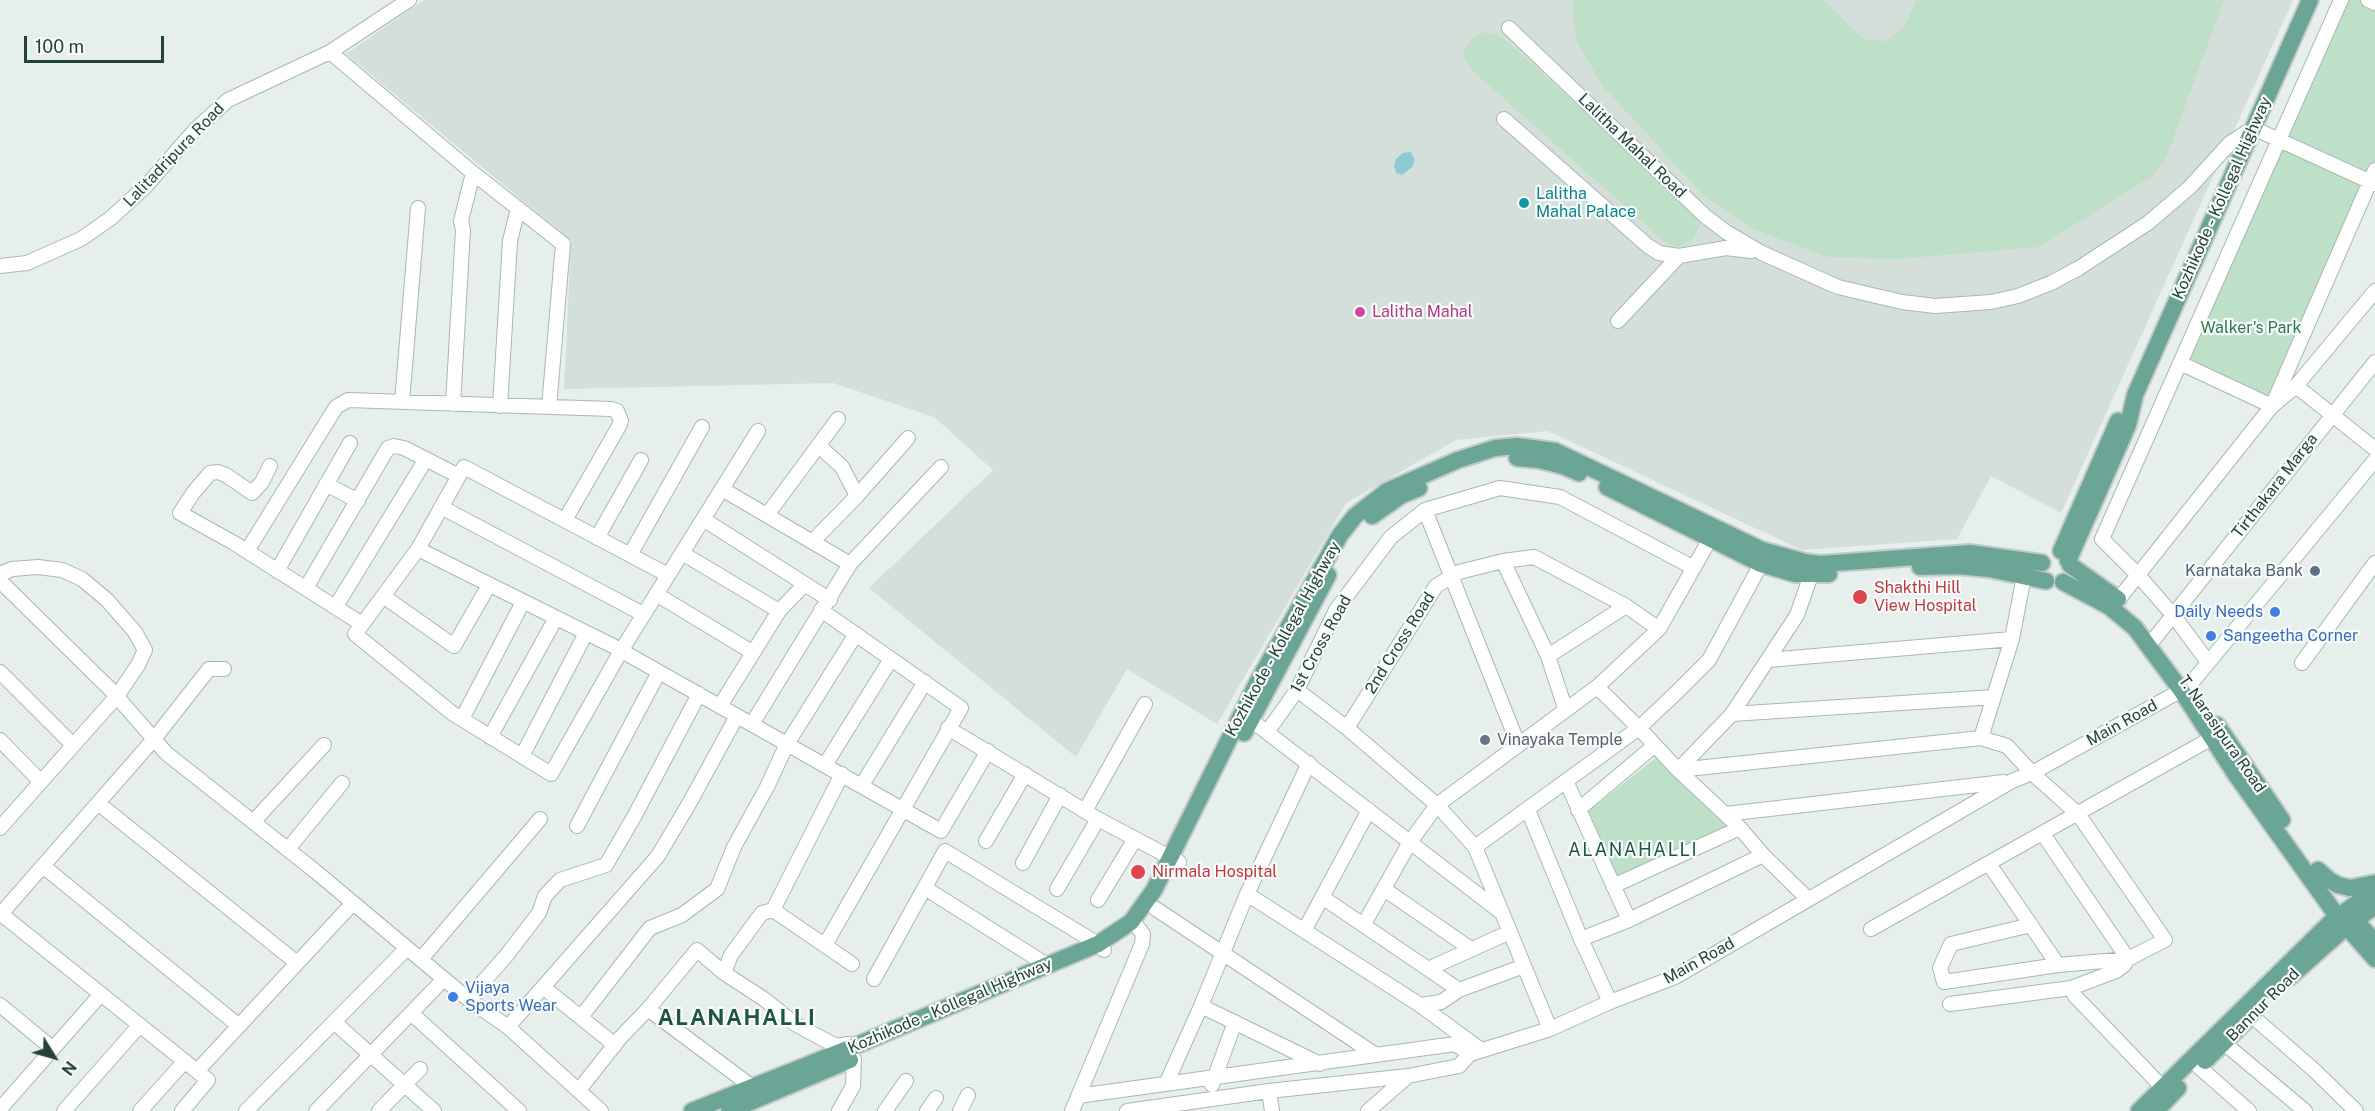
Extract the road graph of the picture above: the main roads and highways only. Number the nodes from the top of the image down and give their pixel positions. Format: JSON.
{"nodes":[{"id":1,"x":2310,"y":0,"type":"edge"},
{"id":2,"x":2076,"y":529,"type":"junction"},
{"id":3,"x":2015,"y":559,"type":"junction"},
{"id":4,"x":2066,"y":560,"type":"junction"},
{"id":5,"x":2042,"y":563,"type":"junction"},
{"id":6,"x":1849,"y":567,"type":"junction"},
{"id":7,"x":2046,"y":581,"type":"junction"},
{"id":8,"x":2063,"y":582,"type":"junction"},
{"id":9,"x":2094,"y":583,"type":"junction"},
{"id":10,"x":2185,"y":688,"type":"junction"},
{"id":11,"x":1174,"y":859,"type":"junction"},
{"id":12,"x":2315,"y":876,"type":"junction"},
{"id":13,"x":2375,"y":883,"type":"edge"},
{"id":14,"x":2375,"y":890,"type":"edge"},
{"id":15,"x":2375,"y":906,"type":"edge"},
{"id":16,"x":2375,"y":914,"type":"edge"},
{"id":17,"x":2346,"y":919,"type":"junction"},
{"id":18,"x":1136,"y":924,"type":"junction"},
{"id":19,"x":2315,"y":946,"type":"junction"},
{"id":20,"x":1101,"y":947,"type":"junction"},
{"id":21,"x":2373,"y":949,"type":"edge"},
{"id":22,"x":852,"y":1053,"type":"junction"},
{"id":23,"x":692,"y":1111,"type":"edge"},
{"id":24,"x":729,"y":1111,"type":"edge"},
{"id":25,"x":2139,"y":1111,"type":"edge"},
{"id":26,"x":2156,"y":1111,"type":"edge"}],
"edges":[{"from":1,"to":2,"type":"main road","name":"Kozhikode - Kollegal Highway"},
{"from":2,"to":3,"type":"main road"},
{"from":2,"to":4,"type":"main road","name":"Kozhikode - Kollegal Highway"},
{"from":2,"to":9,"type":"main road"},
{"from":3,"to":5,"type":"main road","name":"Kozhikode - Kollegal Highway"},
{"from":3,"to":6,"type":"main road","name":"Kozhikode - Kollegal Highway"},
{"from":4,"to":5,"type":"main road"},
{"from":4,"to":8,"type":"main road"},
{"from":4,"to":9,"type":"main road","name":"T. Narasipura Road"},
{"from":5,"to":7,"type":"main road"},
{"from":6,"to":7,"type":"main road","name":"Kozhikode - Kollegal Highway"},
{"from":6,"to":11,"type":"main road","name":"Kozhikode - Kollegal Highway"},
{"from":6,"to":11,"type":"main road","name":"Kozhikode - Kollegal Highway"},
{"from":7,"to":8,"type":"main road"},
{"from":8,"to":10,"type":"main road","name":"T. Narasipura Road"},
{"from":9,"to":10,"type":"main road","name":"T. Narasipura Road"},
{"from":10,"to":12,"type":"main road","name":"T. Narasipura Road"},
{"from":10,"to":12,"type":"main road","name":"T. Narasipura Road"},
{"from":11,"to":18,"type":"main road","name":"Kozhikode - Kollegal Highway"},
{"from":11,"to":18,"type":"main road","name":"Kozhikode - Kollegal Highway"},
{"from":12,"to":13,"type":"main road"},
{"from":12,"to":17,"type":"main road","name":"T. Narasipura Road"},
{"from":12,"to":19,"type":"main road"},
{"from":14,"to":17,"type":"main road"},
{"from":15,"to":17,"type":"main road","name":"Bannur Road"},
{"from":16,"to":21,"type":"main road"},
{"from":17,"to":19,"type":"main road","name":"Bannur Road"},
{"from":17,"to":21,"type":"main road","name":"T. Narasipura Road"},
{"from":18,"to":20,"type":"main road","name":"Kozhikode - Kollegal Highway"},
{"from":19,"to":21,"type":"main road"},
{"from":19,"to":25,"type":"main road"},
{"from":19,"to":26,"type":"main road","name":"Bannur Road"},
{"from":20,"to":22,"type":"main road","name":"Kozhikode - Kollegal Highway"},
{"from":20,"to":22,"type":"main road","name":"Kozhikode - Kollegal Highway"},
{"from":22,"to":23,"type":"main road","name":"Kozhikode - Kollegal Highway"},
{"from":22,"to":24,"type":"main road","name":"Kozhikode - Kollegal Highway"}]}
